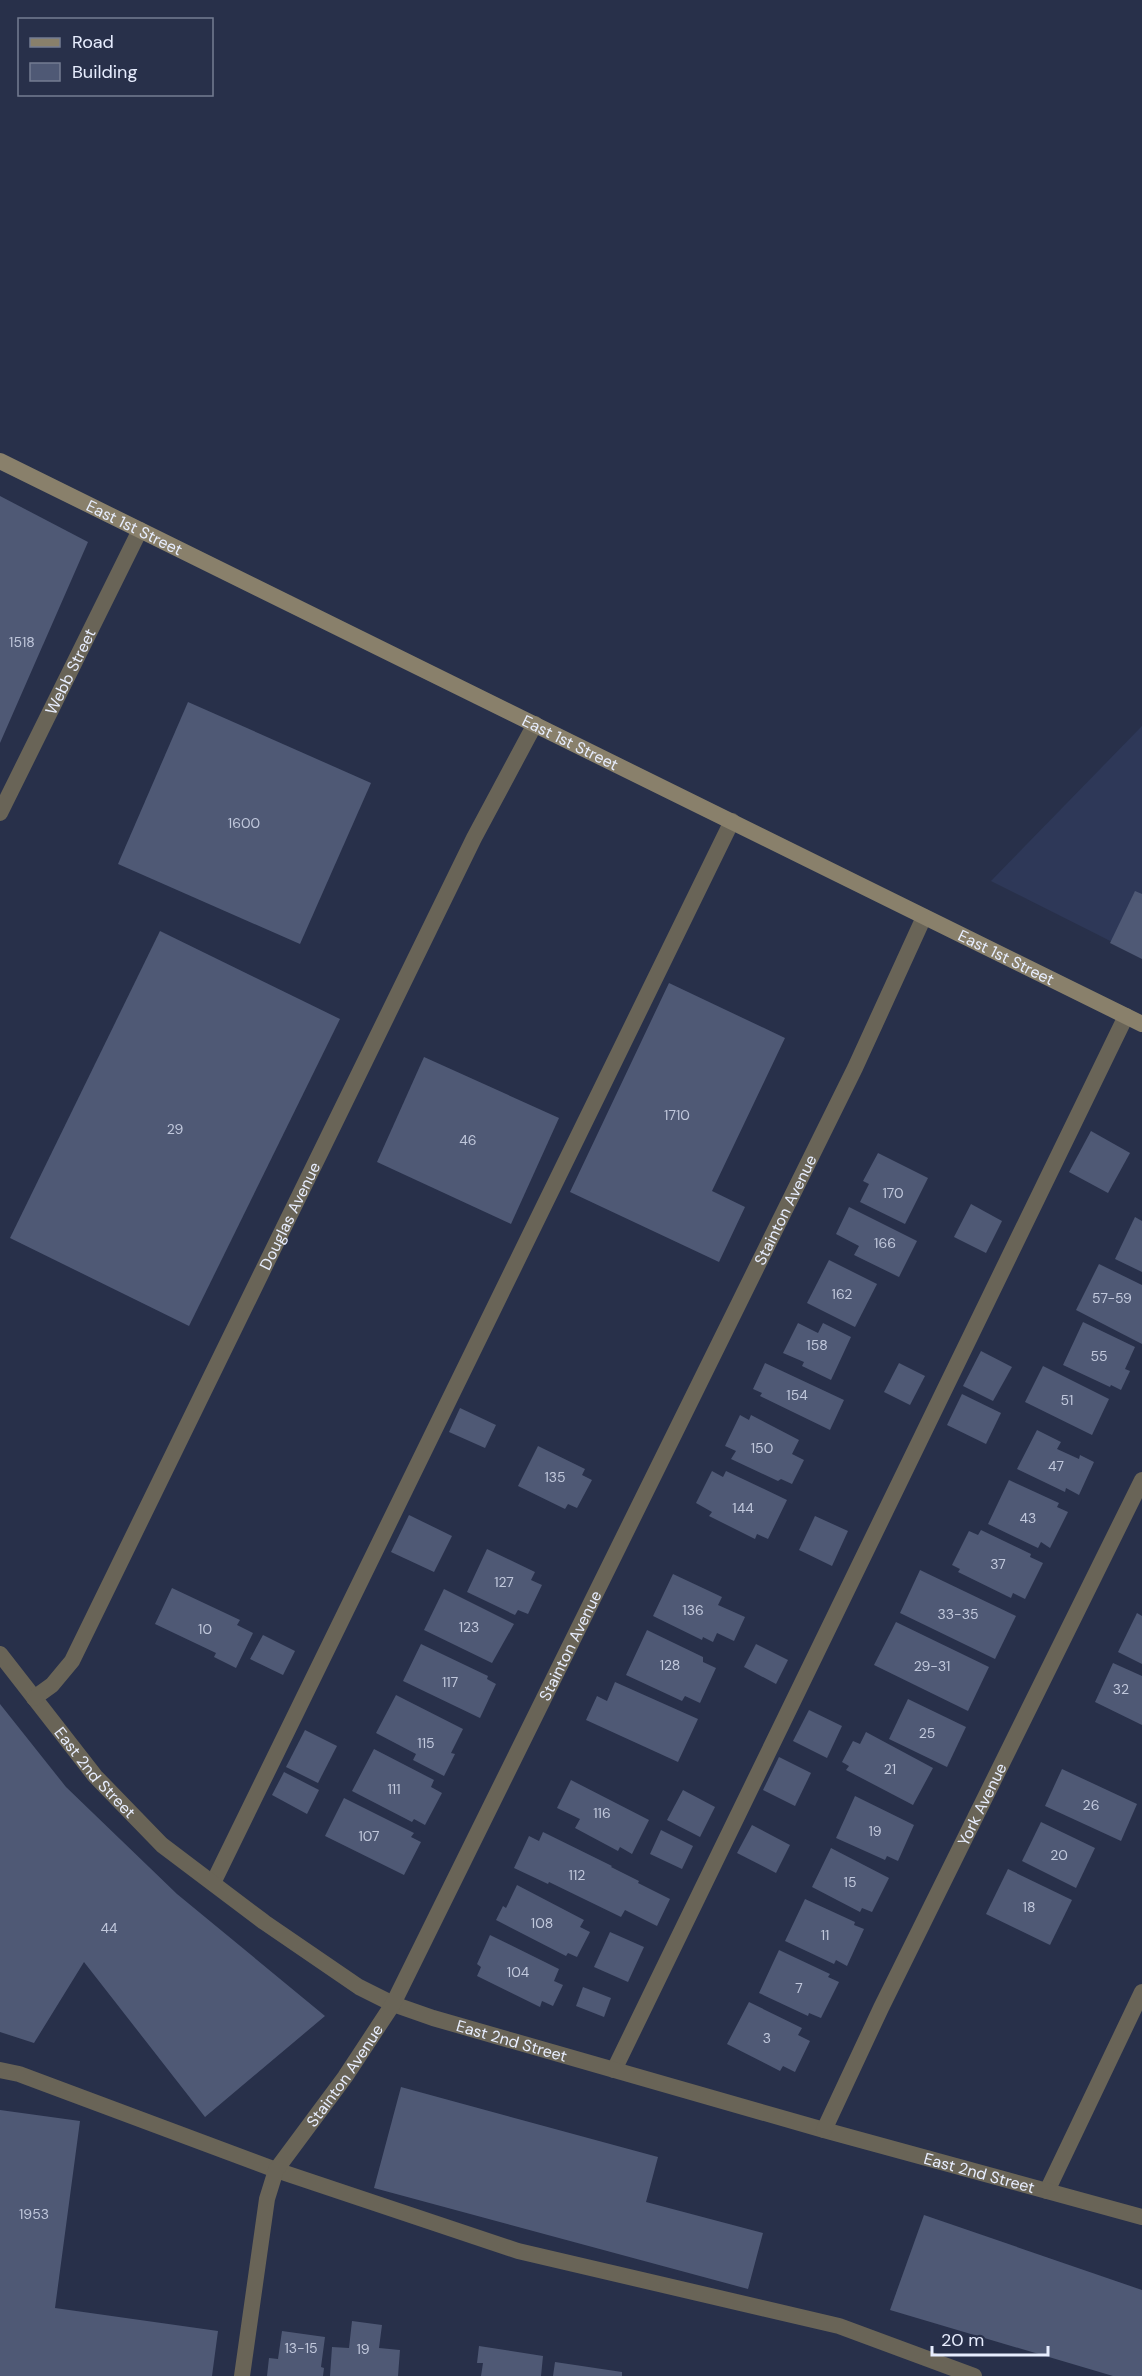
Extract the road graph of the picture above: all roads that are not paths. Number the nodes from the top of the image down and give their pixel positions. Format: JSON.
{"nodes":[{"id":1,"x":0,"y":461,"type":"edge"},
{"id":2,"x":140,"y":530,"type":"junction"},
{"id":3,"x":535,"y":724,"type":"junction"},
{"id":4,"x":0,"y":813,"type":"edge"},
{"id":5,"x":732,"y":821,"type":"junction"},
{"id":6,"x":924,"y":917,"type":"junction"},
{"id":7,"x":1126,"y":1016,"type":"junction"},
{"id":8,"x":1142,"y":1024,"type":"edge"},
{"id":9,"x":1142,"y":1480,"type":"edge"},
{"id":10,"x":0,"y":1654,"type":"edge"},
{"id":11,"x":34,"y":1698,"type":"junction"},
{"id":12,"x":213,"y":1883,"type":"junction"},
{"id":13,"x":1142,"y":1992,"type":"edge"},
{"id":14,"x":393,"y":2004,"type":"junction"},
{"id":15,"x":0,"y":2070,"type":"edge"},
{"id":16,"x":614,"y":2070,"type":"junction"},
{"id":17,"x":824,"y":2130,"type":"junction"},
{"id":18,"x":276,"y":2170,"type":"junction"},
{"id":19,"x":1047,"y":2191,"type":"junction"},
{"id":20,"x":1142,"y":2217,"type":"edge"},
{"id":21,"x":242,"y":2376,"type":"edge"},
{"id":22,"x":974,"y":2376,"type":"edge"}],
"edges":[{"from":1,"to":2,"type":"main road","name":"East 1st Street"},
{"from":2,"to":3,"type":"main road","name":"East 1st Street"},
{"from":2,"to":4,"type":"street","name":"Webb Street"},
{"from":3,"to":5,"type":"main road","name":"East 1st Street"},
{"from":3,"to":11,"type":"street","name":"Douglas Avenue"},
{"from":5,"to":6,"type":"main road","name":"East 1st Street"},
{"from":5,"to":12,"type":"street"},
{"from":6,"to":7,"type":"main road","name":"East 1st Street"},
{"from":6,"to":14,"type":"street","name":"Stainton Avenue"},
{"from":7,"to":8,"type":"main road","name":"East 1st Street"},
{"from":7,"to":16,"type":"street"},
{"from":9,"to":17,"type":"street","name":"York Avenue"},
{"from":10,"to":11,"type":"street","name":"East 2nd Street"},
{"from":11,"to":12,"type":"street","name":"East 2nd Street"},
{"from":12,"to":14,"type":"street","name":"East 2nd Street"},
{"from":13,"to":19,"type":"street"},
{"from":14,"to":16,"type":"street","name":"East 2nd Street"},
{"from":14,"to":18,"type":"street","name":"Stainton Avenue"},
{"from":15,"to":18,"type":"street"},
{"from":16,"to":17,"type":"street","name":"East 2nd Street"},
{"from":17,"to":19,"type":"street","name":"East 2nd Street"},
{"from":18,"to":21,"type":"street","name":"Stainton Avenue"},
{"from":18,"to":22,"type":"street"},
{"from":19,"to":20,"type":"street","name":"East 2nd Street"}]}
